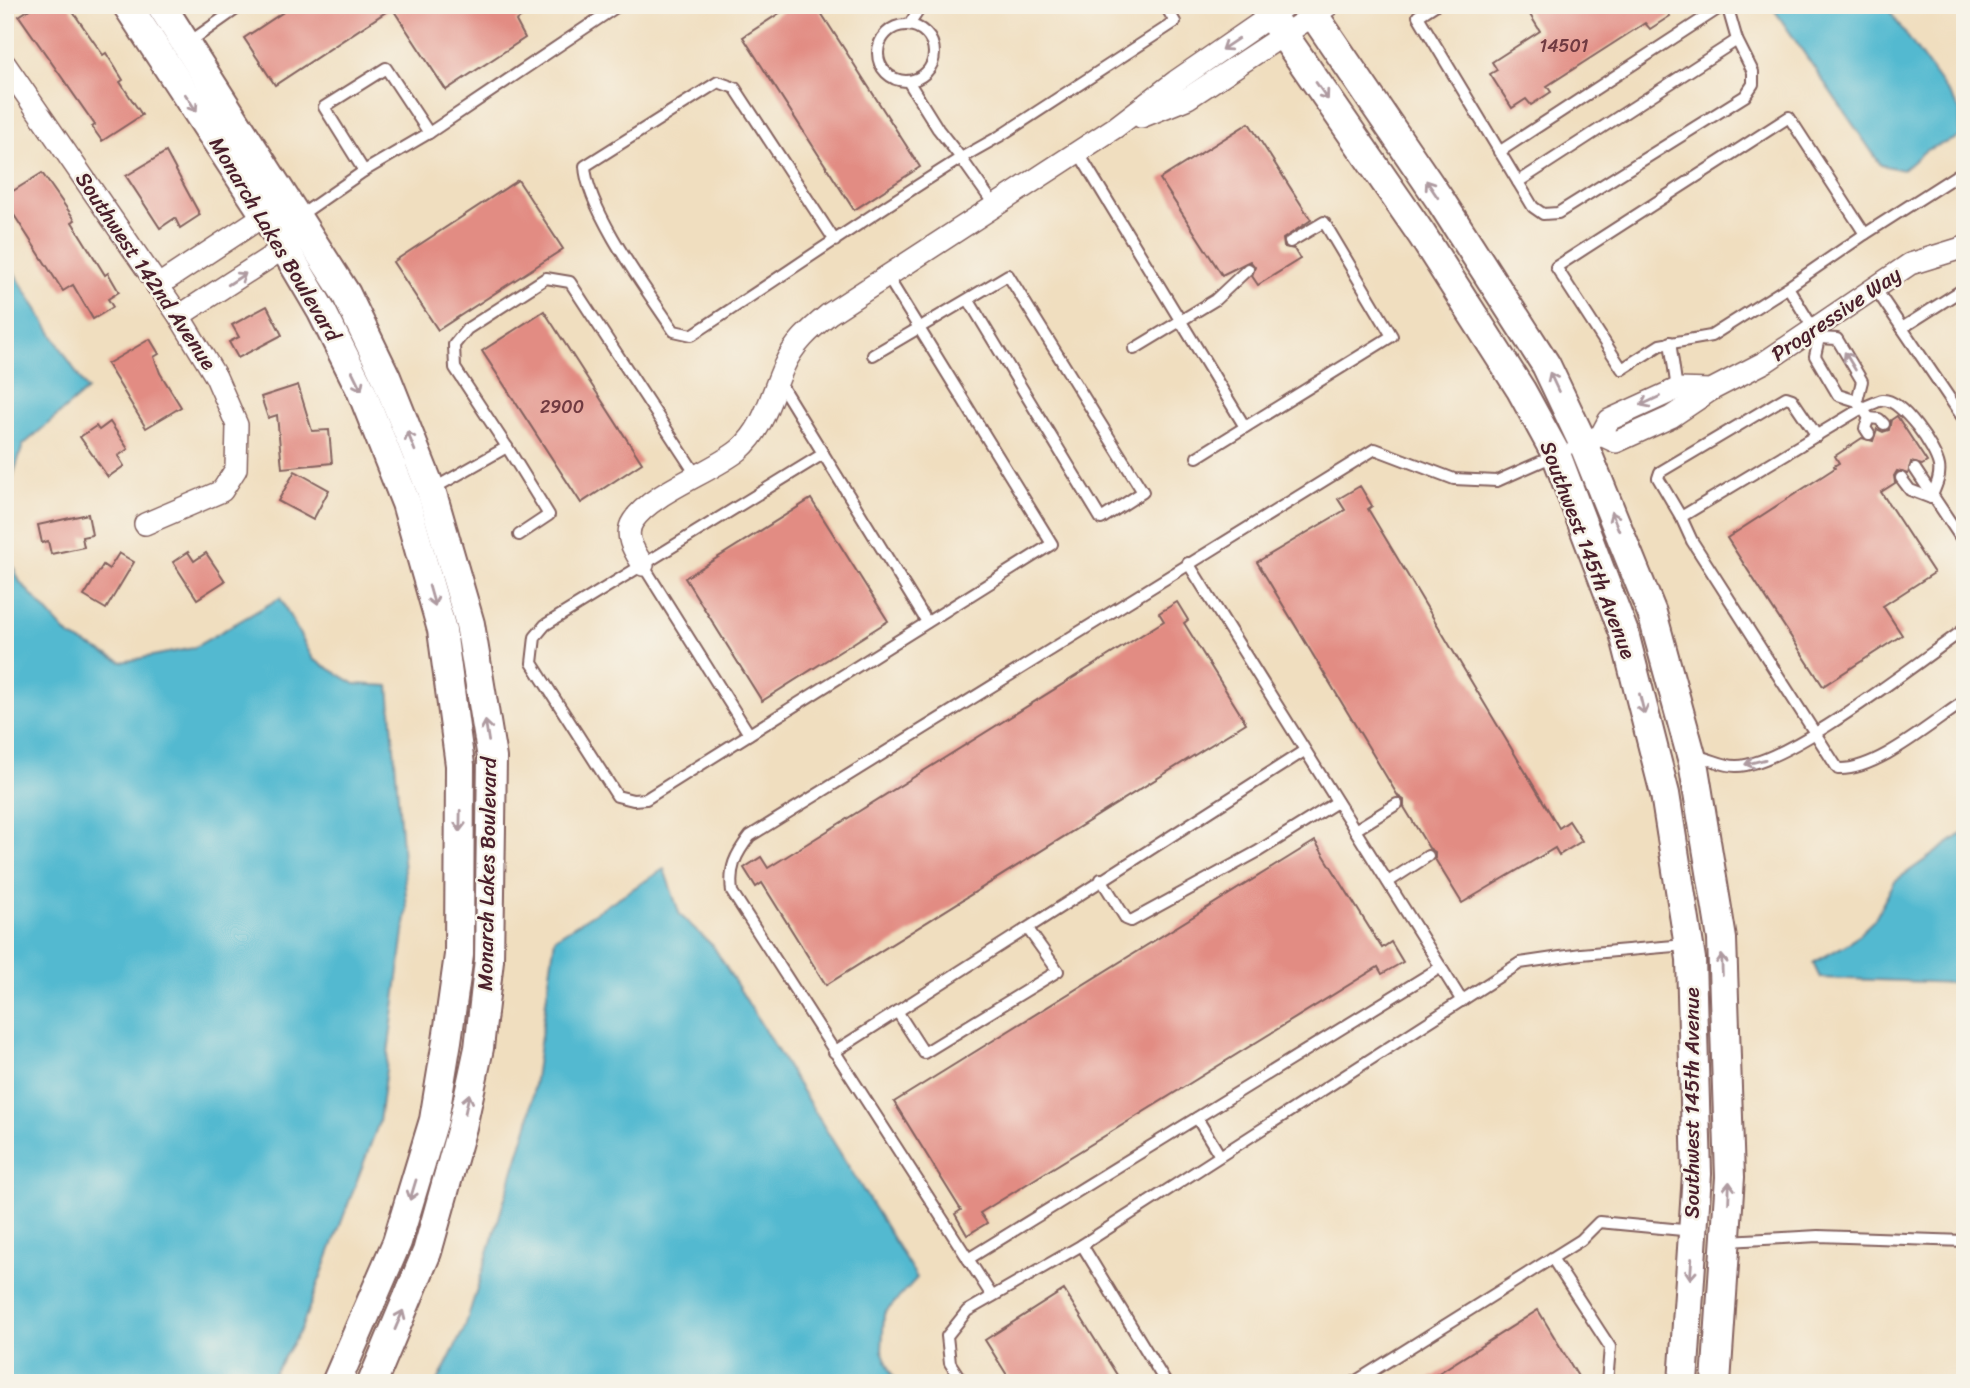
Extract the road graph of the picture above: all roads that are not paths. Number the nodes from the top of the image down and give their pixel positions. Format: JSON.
{"nodes":[{"id":1,"x":127,"y":5,"type":"edge"},
{"id":2,"x":161,"y":5,"type":"edge"},
{"id":3,"x":218,"y":5,"type":"edge"},
{"id":4,"x":243,"y":5,"type":"edge"},
{"id":5,"x":620,"y":5,"type":"edge"},
{"id":6,"x":922,"y":5,"type":"edge"},
{"id":7,"x":1165,"y":5,"type":"edge"},
{"id":8,"x":1435,"y":5,"type":"edge"},
{"id":9,"x":1725,"y":5,"type":"edge"},
{"id":10,"x":1317,"y":9,"type":"edge"},
{"id":11,"x":1276,"y":15,"type":"edge"},
{"id":12,"x":226,"y":17,"type":"junction"},
{"id":13,"x":909,"y":25,"type":"junction"},
{"id":14,"x":1737,"y":40,"type":"junction"},
{"id":15,"x":174,"y":52,"type":"junction"},
{"id":16,"x":5,"y":64,"type":"edge"},
{"id":17,"x":908,"y":81,"type":"junction"},
{"id":18,"x":429,"y":133,"type":"junction"},
{"id":19,"x":1077,"y":152,"type":"junction"},
{"id":20,"x":1499,"y":152,"type":"junction"},
{"id":21,"x":961,"y":158,"type":"junction"},
{"id":22,"x":1965,"y":170,"type":"edge"},
{"id":23,"x":364,"y":171,"type":"junction"},
{"id":24,"x":1518,"y":183,"type":"junction"},
{"id":25,"x":995,"y":206,"type":"junction"},
{"id":26,"x":289,"y":222,"type":"junction"},
{"id":27,"x":1865,"y":234,"type":"junction"},
{"id":28,"x":835,"y":242,"type":"junction"},
{"id":29,"x":1290,"y":242,"type":"dead end"},
{"id":30,"x":1965,"y":247,"type":"edge"},
{"id":31,"x":1248,"y":269,"type":"dead end"},
{"id":32,"x":887,"y":276,"type":"junction"},
{"id":33,"x":157,"y":286,"type":"junction"},
{"id":34,"x":1788,"y":287,"type":"junction"},
{"id":35,"x":1874,"y":288,"type":"junction"},
{"id":36,"x":1965,"y":288,"type":"edge"},
{"id":37,"x":968,"y":299,"type":"junction"},
{"id":38,"x":179,"y":316,"type":"junction"},
{"id":39,"x":1181,"y":321,"type":"junction"},
{"id":40,"x":919,"y":327,"type":"junction"},
{"id":41,"x":1902,"y":328,"type":"junction"},
{"id":42,"x":1816,"y":334,"type":"junction"},
{"id":43,"x":1670,"y":342,"type":"junction"},
{"id":44,"x":1134,"y":349,"type":"dead end"},
{"id":45,"x":873,"y":355,"type":"dead end"},
{"id":46,"x":779,"y":382,"type":"junction"},
{"id":47,"x":1677,"y":389,"type":"junction"},
{"id":48,"x":1711,"y":390,"type":"junction"},
{"id":49,"x":1863,"y":409,"type":"junction"},
{"id":50,"x":1965,"y":421,"type":"edge"},
{"id":51,"x":1884,"y":424,"type":"dead end"},
{"id":52,"x":1245,"y":427,"type":"junction"},
{"id":53,"x":1869,"y":434,"type":"dead end"},
{"id":54,"x":1817,"y":436,"type":"junction"},
{"id":55,"x":1592,"y":439,"type":"junction"},
{"id":56,"x":507,"y":447,"type":"junction"},
{"id":57,"x":823,"y":454,"type":"junction"},
{"id":58,"x":1556,"y":454,"type":"junction"},
{"id":59,"x":1197,"y":457,"type":"dead end"},
{"id":60,"x":1915,"y":469,"type":"dead end"},
{"id":61,"x":697,"y":476,"type":"junction"},
{"id":62,"x":1901,"y":478,"type":"dead end"},
{"id":63,"x":431,"y":490,"type":"junction"},
{"id":64,"x":1931,"y":498,"type":"junction"},
{"id":65,"x":1681,"y":517,"type":"junction"},
{"id":66,"x":145,"y":524,"type":"dead end"},
{"id":67,"x":519,"y":535,"type":"dead end"},
{"id":68,"x":1965,"y":544,"type":"edge"},
{"id":69,"x":1188,"y":563,"type":"junction"},
{"id":70,"x":643,"y":565,"type":"junction"},
{"id":71,"x":927,"y":622,"type":"junction"},
{"id":72,"x":1965,"y":629,"type":"edge"},
{"id":73,"x":1965,"y":701,"type":"edge"},
{"id":74,"x":749,"y":734,"type":"junction"},
{"id":75,"x":1815,"y":734,"type":"junction"},
{"id":76,"x":1304,"y":751,"type":"junction"},
{"id":77,"x":1691,"y":756,"type":"junction"},
{"id":78,"x":1337,"y":802,"type":"junction"},
{"id":79,"x":1397,"y":804,"type":"dead end"},
{"id":80,"x":1355,"y":830,"type":"junction"},
{"id":81,"x":1428,"y":856,"type":"dead end"},
{"id":82,"x":1101,"y":879,"type":"junction"},
{"id":83,"x":1388,"y":882,"type":"junction"},
{"id":84,"x":1028,"y":929,"type":"junction"},
{"id":85,"x":1689,"y":945,"type":"junction"},
{"id":86,"x":1441,"y":967,"type":"junction"},
{"id":87,"x":1462,"y":1001,"type":"junction"},
{"id":88,"x":897,"y":1011,"type":"junction"},
{"id":89,"x":834,"y":1052,"type":"junction"},
{"id":90,"x":1197,"y":1118,"type":"junction"},
{"id":91,"x":1220,"y":1154,"type":"junction"},
{"id":92,"x":1693,"y":1231,"type":"junction"},
{"id":93,"x":1727,"y":1241,"type":"junction"},
{"id":94,"x":1965,"y":1241,"type":"edge"},
{"id":95,"x":1082,"y":1245,"type":"junction"},
{"id":96,"x":1552,"y":1258,"type":"junction"},
{"id":97,"x":968,"y":1259,"type":"junction"},
{"id":98,"x":992,"y":1296,"type":"junction"},
{"id":99,"x":336,"y":1383,"type":"edge"},
{"id":100,"x":372,"y":1383,"type":"edge"},
{"id":101,"x":963,"y":1383,"type":"edge"},
{"id":102,"x":1166,"y":1383,"type":"edge"},
{"id":103,"x":1353,"y":1383,"type":"edge"},
{"id":104,"x":1607,"y":1383,"type":"edge"},
{"id":105,"x":1683,"y":1383,"type":"edge"},
{"id":106,"x":1716,"y":1383,"type":"edge"}],
"edges":[{"from":1,"to":15,"type":"street","name":"Monarch Lakes Boulevard"},
{"from":2,"to":15,"type":"street","name":"Monarch Lakes Boulevard"},
{"from":3,"to":12,"type":"lane"},
{"from":4,"to":12,"type":"lane"},
{"from":5,"to":18,"type":"lane"},
{"from":6,"to":13,"type":"lane"},
{"from":7,"to":21,"type":"lane"},
{"from":8,"to":20,"type":"lane"},
{"from":9,"to":14,"type":"lane"},
{"from":9,"to":20,"type":"lane"},
{"from":10,"to":11,"type":"street"},
{"from":55,"to":10,"type":"street","name":"Southwest 145th Avenue","one_way":true},
{"from":11,"to":19,"type":"street"},
{"from":11,"to":58,"type":"street","name":"Southwest 145th Avenue","one_way":true},
{"from":12,"to":15,"type":"lane"},
{"from":13,"to":17,"type":"lane"},
{"from":13,"to":17,"type":"lane"},
{"from":14,"to":24,"type":"lane"},
{"from":14,"to":24,"type":"lane"},
{"from":15,"to":26,"type":"street","name":"Monarch Lakes Boulevard"},
{"from":16,"to":33,"type":"street","name":"Southwest 142nd Avenue"},
{"from":17,"to":21,"type":"lane"},
{"from":18,"to":23,"type":"lane"},
{"from":18,"to":23,"type":"lane"},
{"from":19,"to":25,"type":"street"},
{"from":19,"to":39,"type":"lane"},
{"from":20,"to":24,"type":"lane"},
{"from":21,"to":25,"type":"lane"},
{"from":21,"to":28,"type":"lane"},
{"from":22,"to":27,"type":"lane"},
{"from":23,"to":26,"type":"lane"},
{"from":25,"to":32,"type":"street"},
{"from":26,"to":33,"type":"street"},
{"from":38,"to":26,"type":"street","one_way":true},
{"from":63,"to":26,"type":"street","name":"Monarch Lakes Boulevard","one_way":true},
{"from":26,"to":99,"type":"street","name":"Monarch Lakes Boulevard","one_way":true},
{"from":27,"to":34,"type":"lane"},
{"from":27,"to":43,"type":"lane"},
{"from":28,"to":28,"type":"lane"},
{"from":29,"to":52,"type":"lane"},
{"from":30,"to":35,"type":"street","name":"Progressive Way"},
{"from":31,"to":39,"type":"lane"},
{"from":32,"to":40,"type":"lane"},
{"from":32,"to":46,"type":"street"},
{"from":33,"to":38,"type":"street","name":"Southwest 142nd Avenue"},
{"from":34,"to":42,"type":"lane"},
{"from":34,"to":43,"type":"lane"},
{"from":35,"to":41,"type":"lane"},
{"from":35,"to":42,"type":"street","name":"Progressive Way"},
{"from":36,"to":41,"type":"lane"},
{"from":37,"to":37,"type":"lane"},
{"from":37,"to":40,"type":"lane"},
{"from":38,"to":66,"type":"street","name":"Southwest 142nd Avenue"},
{"from":39,"to":44,"type":"lane"},
{"from":39,"to":52,"type":"lane"},
{"from":40,"to":45,"type":"lane"},
{"from":40,"to":71,"type":"lane"},
{"from":41,"to":50,"type":"lane"},
{"from":42,"to":48,"type":"street","name":"Progressive Way"},
{"from":42,"to":49,"type":"lane"},
{"from":49,"to":42,"type":"lane","one_way":true},
{"from":43,"to":47,"type":"lane"},
{"from":46,"to":57,"type":"lane"},
{"from":46,"to":61,"type":"street"},
{"from":47,"to":48,"type":"street","name":"Progressive Way"},
{"from":47,"to":55,"type":"street","name":"Progressive Way","one_way":true},
{"from":48,"to":55,"type":"street","name":"Progressive Way"},
{"from":49,"to":51,"type":"lane"},
{"from":49,"to":53,"type":"lane"},
{"from":49,"to":54,"type":"lane"},
{"from":49,"to":64,"type":"lane"},
{"from":52,"to":59,"type":"lane"},
{"from":54,"to":65,"type":"lane"},
{"from":54,"to":65,"type":"lane"},
{"from":55,"to":58,"type":"lane"},
{"from":77,"to":55,"type":"street","name":"Southwest 145th Avenue","one_way":true},
{"from":56,"to":61,"type":"lane"},
{"from":56,"to":63,"type":"lane"},
{"from":56,"to":67,"type":"lane"},
{"from":57,"to":70,"type":"lane"},
{"from":57,"to":71,"type":"lane"},
{"from":58,"to":69,"type":"lane"},
{"from":58,"to":85,"type":"street","name":"Southwest 145th Avenue","one_way":true},
{"from":60,"to":64,"type":"lane"},
{"from":61,"to":70,"type":"street"},
{"from":62,"to":64,"type":"lane"},
{"from":100,"to":63,"type":"street","name":"Monarch Lakes Boulevard","one_way":true},
{"from":64,"to":68,"type":"lane"},
{"from":65,"to":75,"type":"lane"},
{"from":69,"to":76,"type":"lane"},
{"from":69,"to":89,"type":"lane"},
{"from":70,"to":74,"type":"lane"},
{"from":70,"to":74,"type":"lane"},
{"from":71,"to":74,"type":"lane"},
{"from":72,"to":75,"type":"lane"},
{"from":73,"to":75,"type":"lane"},
{"from":75,"to":77,"type":"lane","one_way":true},
{"from":76,"to":78,"type":"lane"},
{"from":76,"to":82,"type":"lane"},
{"from":93,"to":77,"type":"street","name":"Southwest 145th Avenue","one_way":true},
{"from":78,"to":80,"type":"lane"},
{"from":78,"to":82,"type":"lane"},
{"from":79,"to":80,"type":"lane"},
{"from":80,"to":83,"type":"lane"},
{"from":81,"to":83,"type":"lane"},
{"from":82,"to":84,"type":"lane"},
{"from":83,"to":86,"type":"lane"},
{"from":84,"to":88,"type":"lane"},
{"from":84,"to":88,"type":"lane"},
{"from":85,"to":87,"type":"lane"},
{"from":85,"to":92,"type":"street","name":"Southwest 145th Avenue"},
{"from":86,"to":87,"type":"lane"},
{"from":86,"to":90,"type":"lane"},
{"from":87,"to":91,"type":"lane"},
{"from":88,"to":89,"type":"lane"},
{"from":89,"to":97,"type":"lane"},
{"from":90,"to":91,"type":"lane"},
{"from":90,"to":97,"type":"lane"},
{"from":91,"to":95,"type":"lane"},
{"from":92,"to":96,"type":"lane"},
{"from":92,"to":105,"type":"street","name":"Southwest 145th Avenue","one_way":true},
{"from":93,"to":94,"type":"lane"},
{"from":93,"to":106,"type":"street","name":"Southwest 145th Avenue"},
{"from":95,"to":98,"type":"lane"},
{"from":95,"to":102,"type":"lane"},
{"from":96,"to":103,"type":"lane"},
{"from":96,"to":104,"type":"lane"},
{"from":97,"to":98,"type":"lane"},
{"from":98,"to":101,"type":"lane"}]}
